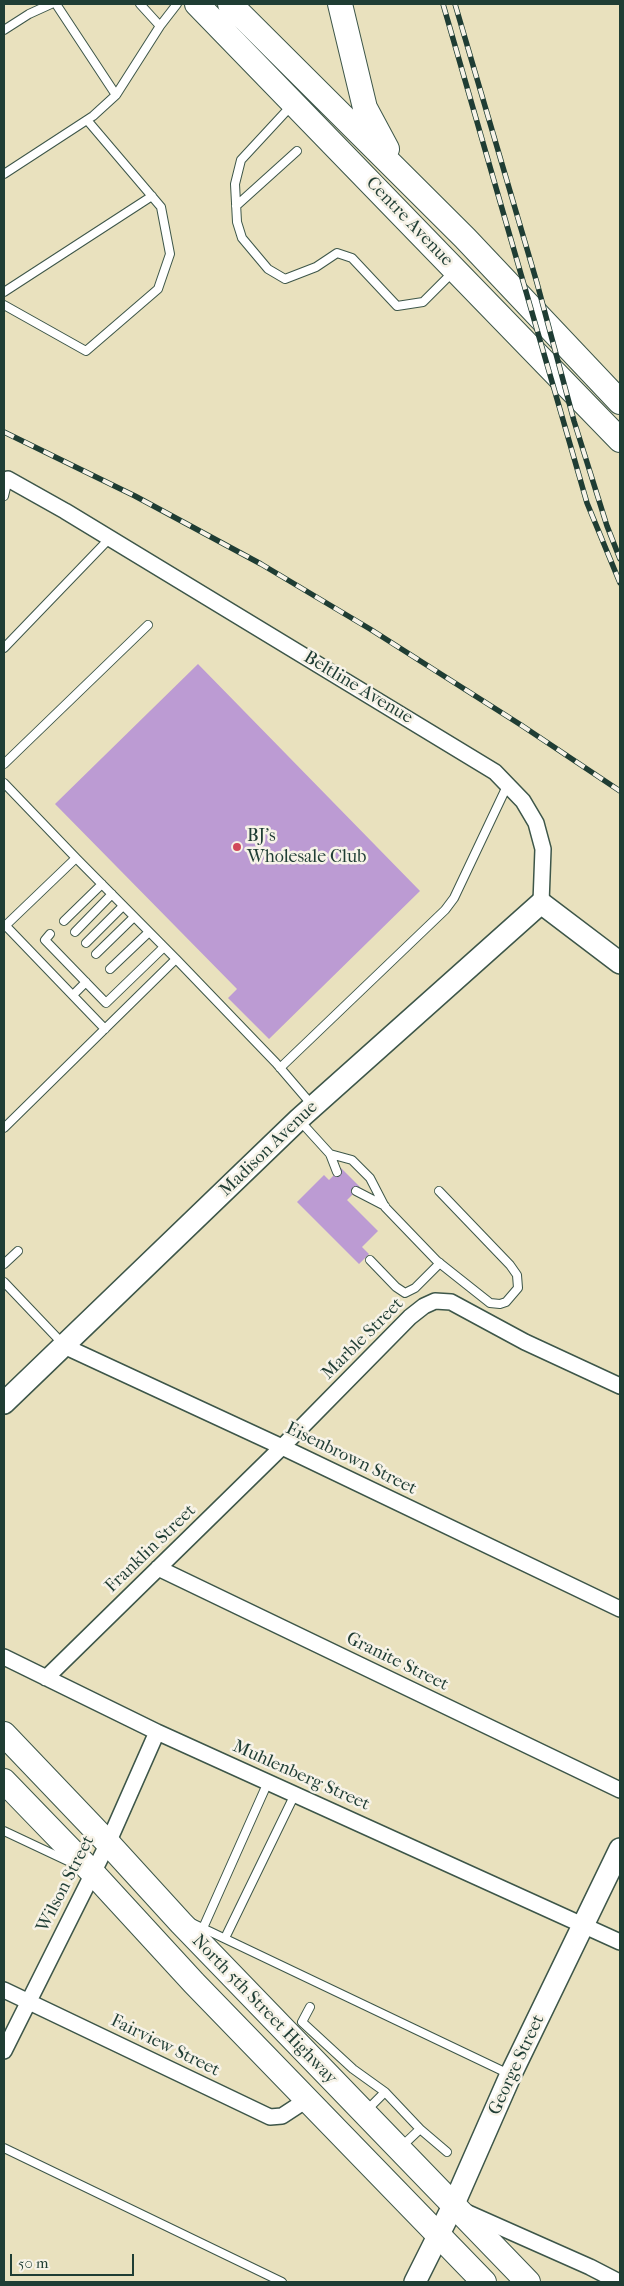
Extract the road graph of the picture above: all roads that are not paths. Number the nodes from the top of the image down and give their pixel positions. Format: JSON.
{"nodes":[{"id":1,"x":52,"y":4,"type":"edge"},
{"id":2,"x":56,"y":4,"type":"edge"},
{"id":3,"x":140,"y":4,"type":"edge"},
{"id":4,"x":177,"y":4,"type":"edge"},
{"id":5,"x":197,"y":4,"type":"edge"},
{"id":6,"x":230,"y":4,"type":"edge"},
{"id":7,"x":340,"y":4,"type":"edge"},
{"id":8,"x":160,"y":26,"type":"junction"},
{"id":9,"x":4,"y":30,"type":"edge"},
{"id":10,"x":116,"y":95,"type":"junction"},
{"id":11,"x":294,"y":103,"type":"junction"},
{"id":12,"x":87,"y":120,"type":"junction"},
{"id":13,"x":297,"y":151,"type":"dead end"},
{"id":14,"x":400,"y":172,"type":"junction"},
{"id":15,"x":4,"y":174,"type":"edge"},
{"id":16,"x":152,"y":196,"type":"junction"},
{"id":17,"x":236,"y":206,"type":"junction"},
{"id":18,"x":455,"y":270,"type":"junction"},
{"id":19,"x":4,"y":292,"type":"edge"},
{"id":20,"x":4,"y":305,"type":"edge"},
{"id":21,"x":620,"y":402,"type":"edge"},
{"id":22,"x":620,"y":440,"type":"edge"},
{"id":23,"x":6,"y":478,"type":"edge"},
{"id":24,"x":4,"y":496,"type":"edge"},
{"id":25,"x":110,"y":538,"type":"junction"},
{"id":26,"x":148,"y":625,"type":"dead end"},
{"id":27,"x":4,"y":648,"type":"edge"},
{"id":28,"x":4,"y":764,"type":"edge"},
{"id":29,"x":4,"y":783,"type":"edge"},
{"id":30,"x":508,"y":784,"type":"junction"},
{"id":31,"x":76,"y":858,"type":"junction"},
{"id":32,"x":102,"y":884,"type":"junction"},
{"id":33,"x":112,"y":894,"type":"junction"},
{"id":34,"x":541,"y":903,"type":"junction"},
{"id":35,"x":124,"y":906,"type":"junction"},
{"id":36,"x":134,"y":916,"type":"junction"},
{"id":37,"x":64,"y":921,"type":"dead end"},
{"id":38,"x":4,"y":926,"type":"edge"},
{"id":39,"x":74,"y":932,"type":"dead end"},
{"id":40,"x":149,"y":932,"type":"junction"},
{"id":41,"x":50,"y":934,"type":"dead end"},
{"id":42,"x":86,"y":943,"type":"dead end"},
{"id":43,"x":164,"y":947,"type":"junction"},
{"id":44,"x":96,"y":954,"type":"dead end"},
{"id":45,"x":176,"y":959,"type":"junction"},
{"id":46,"x":620,"y":964,"type":"edge"},
{"id":47,"x":110,"y":969,"type":"dead end"},
{"id":48,"x":91,"y":984,"type":"junction"},
{"id":49,"x":72,"y":995,"type":"junction"},
{"id":50,"x":105,"y":1028,"type":"junction"},
{"id":51,"x":280,"y":1068,"type":"junction"},
{"id":52,"x":306,"y":1113,"type":"junction"},
{"id":53,"x":4,"y":1128,"type":"edge"},
{"id":54,"x":330,"y":1154,"type":"junction"},
{"id":55,"x":337,"y":1172,"type":"dead end"},
{"id":56,"x":439,"y":1190,"type":"dead end"},
{"id":57,"x":356,"y":1191,"type":"dead end"},
{"id":58,"x":385,"y":1206,"type":"junction"},
{"id":59,"x":18,"y":1251,"type":"dead end"},
{"id":60,"x":370,"y":1260,"type":"dead end"},
{"id":61,"x":440,"y":1263,"type":"junction"},
{"id":62,"x":4,"y":1264,"type":"edge"},
{"id":63,"x":4,"y":1282,"type":"edge"},
{"id":64,"x":64,"y":1346,"type":"junction"},
{"id":65,"x":620,"y":1386,"type":"edge"},
{"id":66,"x":4,"y":1403,"type":"edge"},
{"id":67,"x":282,"y":1447,"type":"junction"},
{"id":68,"x":158,"y":1568,"type":"junction"},
{"id":69,"x":620,"y":1609,"type":"edge"},
{"id":70,"x":4,"y":1657,"type":"edge"},
{"id":71,"x":46,"y":1678,"type":"junction"},
{"id":72,"x":158,"y":1732,"type":"junction"},
{"id":73,"x":4,"y":1734,"type":"edge"},
{"id":74,"x":4,"y":1780,"type":"edge"},
{"id":75,"x":268,"y":1782,"type":"junction"},
{"id":76,"x":620,"y":1790,"type":"edge"},
{"id":77,"x":295,"y":1794,"type":"junction"},
{"id":78,"x":4,"y":1831,"type":"edge"},
{"id":79,"x":108,"y":1843,"type":"junction"},
{"id":80,"x":620,"y":1849,"type":"edge"},
{"id":81,"x":92,"y":1872,"type":"junction"},
{"id":82,"x":172,"y":1913,"type":"junction"},
{"id":83,"x":584,"y":1925,"type":"junction"},
{"id":84,"x":203,"y":1928,"type":"junction"},
{"id":85,"x":225,"y":1938,"type":"junction"},
{"id":86,"x":620,"y":1942,"type":"edge"},
{"id":87,"x":4,"y":1990,"type":"edge"},
{"id":88,"x":28,"y":2001,"type":"junction"},
{"id":89,"x":310,"y":2007,"type":"dead end"},
{"id":90,"x":307,"y":2040,"type":"junction"},
{"id":91,"x":4,"y":2051,"type":"edge"},
{"id":92,"x":511,"y":2074,"type":"junction"},
{"id":93,"x":344,"y":2076,"type":"junction"},
{"id":94,"x":385,"y":2092,"type":"junction"},
{"id":95,"x":308,"y":2099,"type":"junction"},
{"id":96,"x":364,"y":2113,"type":"junction"},
{"id":97,"x":420,"y":2130,"type":"junction"},
{"id":98,"x":4,"y":2148,"type":"edge"},
{"id":99,"x":399,"y":2149,"type":"junction"},
{"id":100,"x":447,"y":2152,"type":"dead end"},
{"id":101,"x":453,"y":2206,"type":"junction"},
{"id":102,"x":439,"y":2235,"type":"junction"},
{"id":103,"x":282,"y":2282,"type":"edge"},
{"id":104,"x":415,"y":2282,"type":"edge"},
{"id":105,"x":484,"y":2282,"type":"edge"},
{"id":106,"x":528,"y":2282,"type":"edge"},
{"id":107,"x":619,"y":2282,"type":"edge"}],
"edges":[{"from":1,"to":9,"type":"lane"},
{"from":2,"to":10,"type":"lane"},
{"from":3,"to":8,"type":"lane"},
{"from":4,"to":8,"type":"lane"},
{"from":5,"to":11,"type":"main road","name":"Centre Avenue"},
{"from":6,"to":14,"type":"main road","name":"Centre Avenue"},
{"from":7,"to":14,"type":"main road"},
{"from":8,"to":10,"type":"lane"},
{"from":10,"to":12,"type":"lane"},
{"from":11,"to":17,"type":"lane"},
{"from":11,"to":18,"type":"main road","name":"Centre Avenue"},
{"from":12,"to":15,"type":"lane"},
{"from":12,"to":16,"type":"lane"},
{"from":13,"to":17,"type":"lane"},
{"from":14,"to":21,"type":"main road","name":"Centre Avenue"},
{"from":16,"to":19,"type":"lane"},
{"from":16,"to":20,"type":"lane"},
{"from":17,"to":18,"type":"lane"},
{"from":18,"to":22,"type":"main road","name":"Centre Avenue"},
{"from":23,"to":24,"type":"lane"},
{"from":23,"to":25,"type":"street","name":"Beltline Avenue"},
{"from":25,"to":27,"type":"lane"},
{"from":25,"to":30,"type":"street","name":"Beltline Avenue"},
{"from":26,"to":28,"type":"lane"},
{"from":29,"to":31,"type":"lane"},
{"from":30,"to":34,"type":"street","name":"Beltline Avenue"},
{"from":30,"to":51,"type":"lane"},
{"from":31,"to":32,"type":"lane"},
{"from":31,"to":38,"type":"lane"},
{"from":32,"to":33,"type":"lane"},
{"from":32,"to":37,"type":"lane"},
{"from":33,"to":35,"type":"lane"},
{"from":33,"to":39,"type":"lane"},
{"from":34,"to":46,"type":"street"},
{"from":34,"to":52,"type":"street","name":"Madison Avenue"},
{"from":35,"to":36,"type":"lane"},
{"from":35,"to":42,"type":"lane"},
{"from":36,"to":40,"type":"lane"},
{"from":36,"to":44,"type":"lane"},
{"from":38,"to":49,"type":"lane"},
{"from":40,"to":43,"type":"lane"},
{"from":40,"to":47,"type":"lane"},
{"from":41,"to":48,"type":"lane"},
{"from":43,"to":45,"type":"lane"},
{"from":43,"to":48,"type":"lane"},
{"from":45,"to":50,"type":"lane"},
{"from":45,"to":51,"type":"lane"},
{"from":48,"to":49,"type":"lane"},
{"from":49,"to":50,"type":"lane"},
{"from":50,"to":53,"type":"lane"},
{"from":51,"to":52,"type":"lane"},
{"from":52,"to":54,"type":"lane"},
{"from":52,"to":64,"type":"street","name":"Madison Avenue"},
{"from":54,"to":55,"type":"lane"},
{"from":54,"to":58,"type":"lane"},
{"from":56,"to":61,"type":"lane"},
{"from":57,"to":58,"type":"lane"},
{"from":58,"to":61,"type":"lane"},
{"from":59,"to":62,"type":"lane"},
{"from":60,"to":61,"type":"lane"},
{"from":63,"to":64,"type":"lane"},
{"from":64,"to":66,"type":"street","name":"Madison Avenue"},
{"from":64,"to":67,"type":"street","name":"Eisenbrown Street"},
{"from":65,"to":67,"type":"street","name":"Marble Street"},
{"from":67,"to":68,"type":"street","name":"Franklin Street"},
{"from":67,"to":69,"type":"street","name":"Eisenbrown Street"},
{"from":68,"to":71,"type":"street","name":"Franklin Street"},
{"from":68,"to":76,"type":"street","name":"Granite Street"},
{"from":70,"to":71,"type":"street","name":"Muhlenberg Street"},
{"from":71,"to":72,"type":"street","name":"Muhlenberg Street"},
{"from":72,"to":75,"type":"street","name":"Muhlenberg Street"},
{"from":72,"to":79,"type":"street","name":"Wilson Street"},
{"from":73,"to":79,"type":"main road","name":"North 5th Street Highway"},
{"from":74,"to":81,"type":"main road","name":"North 5th Street Highway"},
{"from":75,"to":77,"type":"street","name":"Muhlenberg Street"},
{"from":75,"to":84,"type":"lane"},
{"from":77,"to":83,"type":"street","name":"Muhlenberg Street"},
{"from":77,"to":85,"type":"lane"},
{"from":78,"to":81,"type":"lane"},
{"from":79,"to":81,"type":"street","name":"Wilson Street"},
{"from":79,"to":82,"type":"main road","name":"North 5th Street Highway"},
{"from":80,"to":83,"type":"street","name":"George Street"},
{"from":81,"to":88,"type":"street","name":"Wilson Street"},
{"from":81,"to":95,"type":"main road","name":"North 5th Street Highway"},
{"from":82,"to":84,"type":"lane"},
{"from":82,"to":90,"type":"main road","name":"North 5th Street Highway"},
{"from":83,"to":86,"type":"street","name":"Muhlenberg Street"},
{"from":83,"to":92,"type":"street","name":"George Street"},
{"from":84,"to":85,"type":"lane"},
{"from":85,"to":92,"type":"lane"},
{"from":87,"to":88,"type":"street","name":"Fairview Street"},
{"from":88,"to":91,"type":"street","name":"Wilson Street"},
{"from":88,"to":95,"type":"street","name":"Fairview Street"},
{"from":89,"to":90,"type":"lane"},
{"from":90,"to":93,"type":"main road","name":"North 5th Street Highway"},
{"from":92,"to":101,"type":"street","name":"George Street"},
{"from":93,"to":94,"type":"lane"},
{"from":93,"to":96,"type":"main road","name":"North 5th Street Highway"},
{"from":94,"to":96,"type":"lane"},
{"from":94,"to":97,"type":"lane"},
{"from":95,"to":102,"type":"main road","name":"North 5th Street Highway"},
{"from":96,"to":99,"type":"main road","name":"North 5th Street Highway"},
{"from":97,"to":99,"type":"lane"},
{"from":97,"to":100,"type":"lane"},
{"from":98,"to":103,"type":"lane"},
{"from":99,"to":101,"type":"main road","name":"North 5th Street Highway"},
{"from":101,"to":102,"type":"street","name":"George Street"},
{"from":101,"to":106,"type":"main road","name":"North 5th Street Highway"},
{"from":101,"to":107,"type":"street"},
{"from":102,"to":104,"type":"street","name":"George Street"},
{"from":102,"to":105,"type":"main road","name":"North 5th Street Highway"}]}
